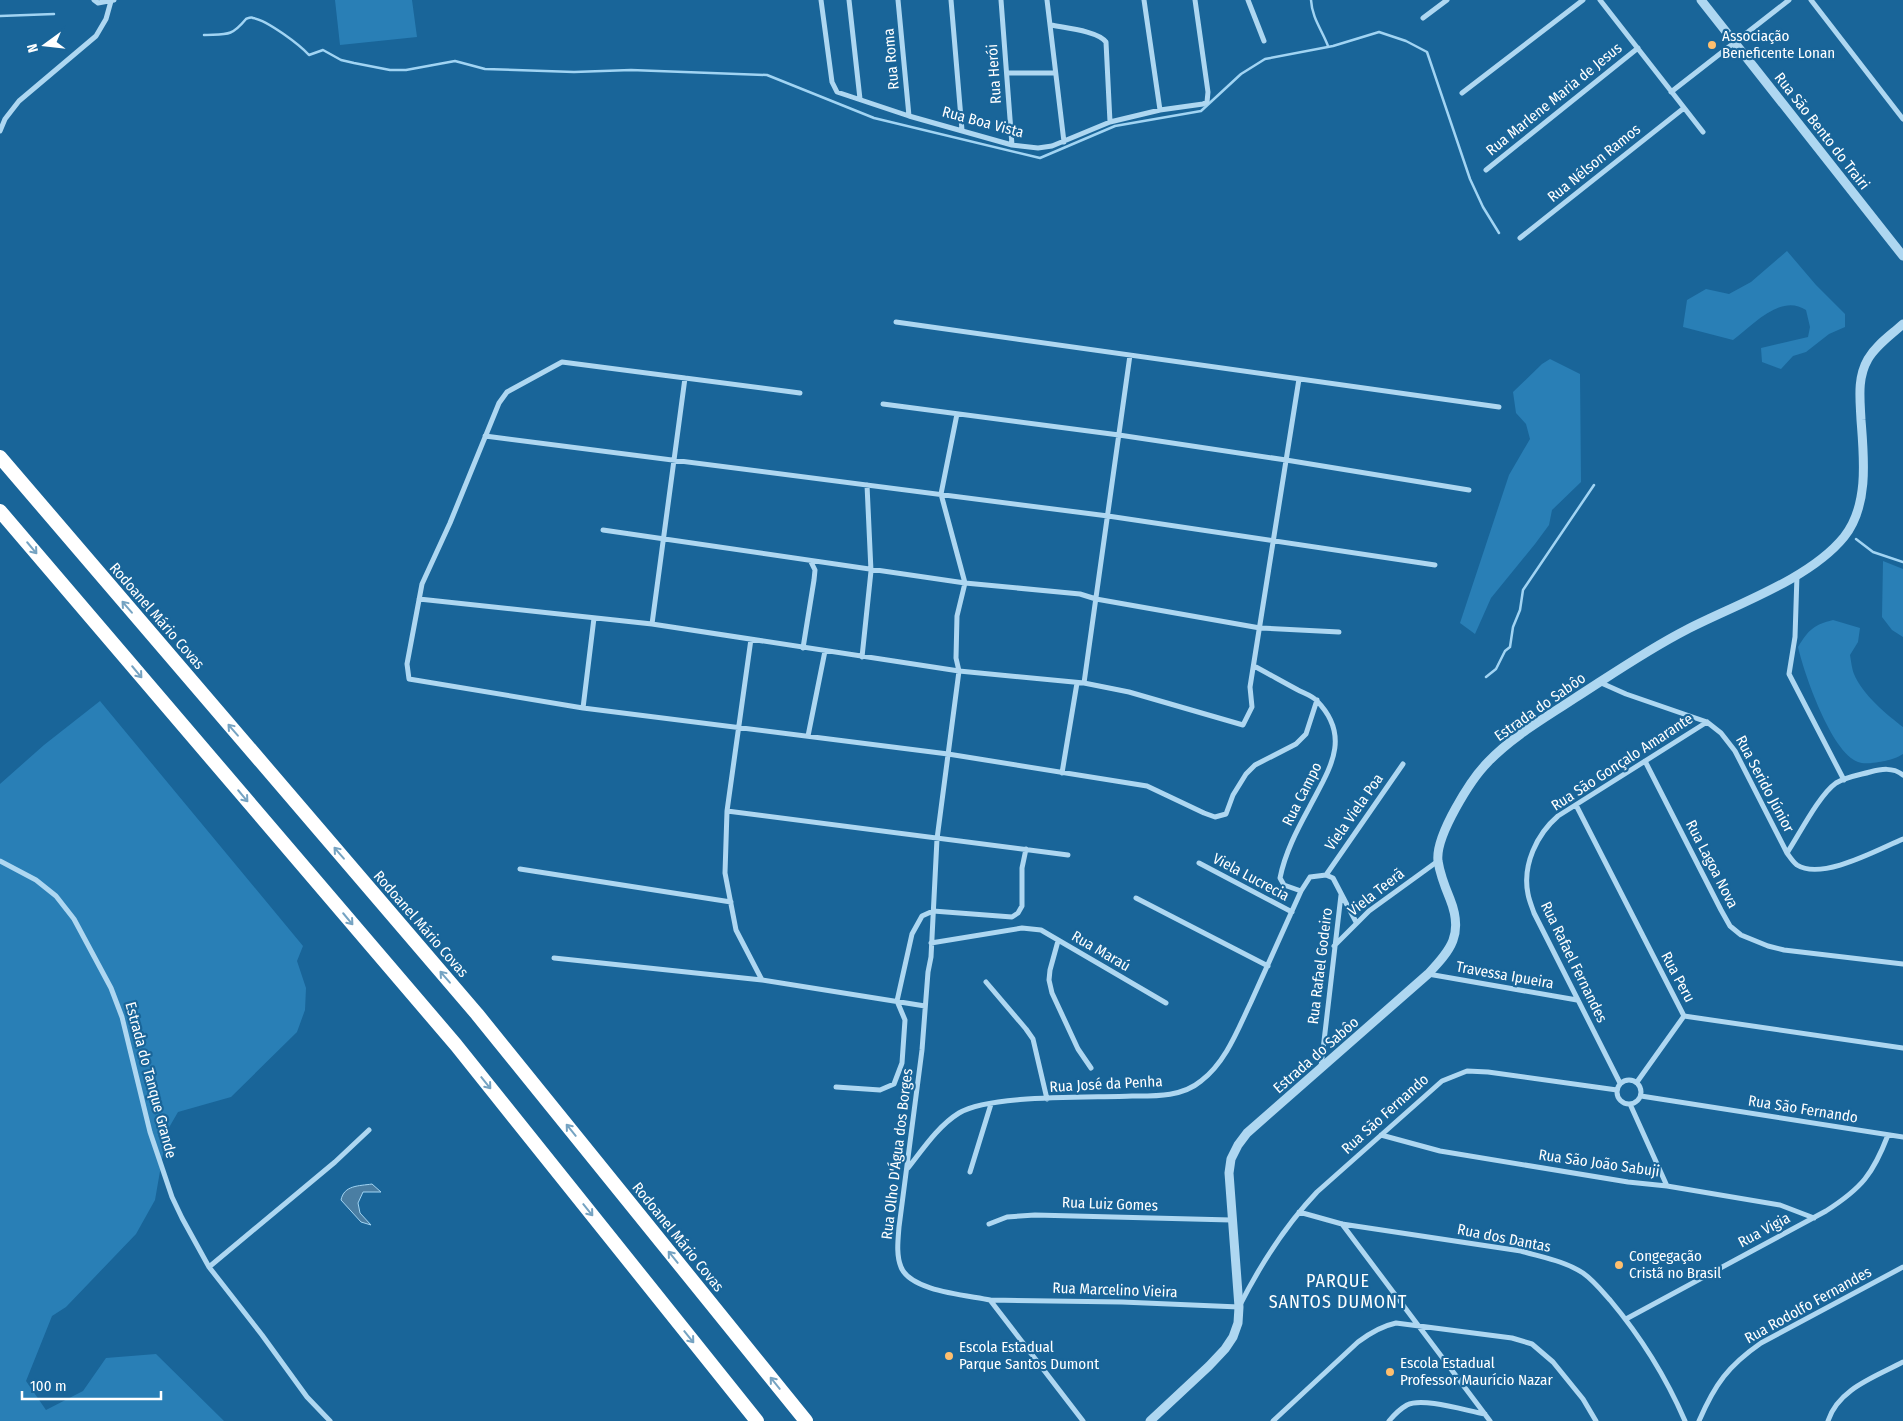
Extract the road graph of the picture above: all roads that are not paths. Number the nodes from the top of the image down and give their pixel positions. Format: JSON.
{"nodes":[{"id":1,"x":94,"y":0,"type":"edge"},
{"id":2,"x":113,"y":0,"type":"edge"},
{"id":3,"x":821,"y":0,"type":"edge"},
{"id":4,"x":849,"y":0,"type":"edge"},
{"id":5,"x":898,"y":0,"type":"edge"},
{"id":6,"x":951,"y":0,"type":"edge"},
{"id":7,"x":1001,"y":0,"type":"edge"},
{"id":8,"x":1047,"y":0,"type":"edge"},
{"id":9,"x":1144,"y":0,"type":"edge"},
{"id":10,"x":1195,"y":0,"type":"edge"},
{"id":11,"x":1248,"y":0,"type":"edge"},
{"id":12,"x":1447,"y":0,"type":"edge"},
{"id":13,"x":1582,"y":0,"type":"edge"},
{"id":14,"x":1600,"y":0,"type":"edge"},
{"id":15,"x":1701,"y":0,"type":"edge"},
{"id":16,"x":1789,"y":0,"type":"edge"},
{"id":17,"x":1812,"y":0,"type":"edge"},
{"id":18,"x":1423,"y":18,"type":"dead end"},
{"id":19,"x":1051,"y":25,"type":"junction"},
{"id":20,"x":1264,"y":41,"type":"dead end"},
{"id":21,"x":1735,"y":43,"type":"junction"},
{"id":22,"x":1638,"y":48,"type":"junction"},
{"id":23,"x":1007,"y":73,"type":"junction"},
{"id":24,"x":1055,"y":73,"type":"junction"},
{"id":25,"x":1671,"y":92,"type":"junction"},
{"id":26,"x":1462,"y":93,"type":"dead end"},
{"id":27,"x":860,"y":99,"type":"junction"},
{"id":28,"x":1684,"y":108,"type":"junction"},
{"id":29,"x":1160,"y":110,"type":"junction"},
{"id":30,"x":909,"y":116,"type":"junction"},
{"id":31,"x":1903,"y":119,"type":"edge"},
{"id":32,"x":1110,"y":122,"type":"junction"},
{"id":33,"x":962,"y":130,"type":"junction"},
{"id":34,"x":0,"y":131,"type":"edge"},
{"id":35,"x":1703,"y":132,"type":"dead end"},
{"id":36,"x":1064,"y":142,"type":"junction"},
{"id":37,"x":1012,"y":145,"type":"junction"},
{"id":38,"x":1486,"y":170,"type":"dead end"},
{"id":39,"x":1520,"y":238,"type":"dead end"},
{"id":40,"x":1903,"y":256,"type":"edge"},
{"id":41,"x":896,"y":322,"type":"dead end"},
{"id":42,"x":1903,"y":324,"type":"edge"},
{"id":43,"x":1130,"y":355,"type":"junction"},
{"id":44,"x":685,"y":378,"type":"junction"},
{"id":45,"x":1299,"y":379,"type":"junction"},
{"id":46,"x":800,"y":394,"type":"dead end"},
{"id":47,"x":883,"y":404,"type":"dead end"},
{"id":48,"x":1499,"y":407,"type":"dead end"},
{"id":49,"x":957,"y":414,"type":"junction"},
{"id":50,"x":1119,"y":435,"type":"junction"},
{"id":51,"x":485,"y":436,"type":"junction"},
{"id":52,"x":0,"y":458,"type":"edge"},
{"id":53,"x":674,"y":460,"type":"junction"},
{"id":54,"x":1286,"y":460,"type":"junction"},
{"id":55,"x":867,"y":485,"type":"junction"},
{"id":56,"x":1469,"y":490,"type":"dead end"},
{"id":57,"x":941,"y":494,"type":"junction"},
{"id":58,"x":0,"y":511,"type":"edge"},
{"id":59,"x":1108,"y":516,"type":"junction"},
{"id":60,"x":603,"y":530,"type":"dead end"},
{"id":61,"x":663,"y":539,"type":"junction"},
{"id":62,"x":1274,"y":540,"type":"junction"},
{"id":63,"x":812,"y":562,"type":"junction"},
{"id":64,"x":1436,"y":565,"type":"dead end"},
{"id":65,"x":871,"y":571,"type":"junction"},
{"id":66,"x":1796,"y":575,"type":"junction"},
{"id":67,"x":964,"y":584,"type":"junction"},
{"id":68,"x":419,"y":599,"type":"junction"},
{"id":69,"x":1096,"y":599,"type":"junction"},
{"id":70,"x":594,"y":618,"type":"junction"},
{"id":71,"x":652,"y":624,"type":"junction"},
{"id":72,"x":1260,"y":628,"type":"junction"},
{"id":73,"x":1339,"y":632,"type":"dead end"},
{"id":74,"x":751,"y":640,"type":"junction"},
{"id":75,"x":803,"y":648,"type":"junction"},
{"id":76,"x":825,"y":651,"type":"junction"},
{"id":77,"x":862,"y":657,"type":"junction"},
{"id":78,"x":1254,"y":666,"type":"junction"},
{"id":79,"x":958,"y":671,"type":"junction"},
{"id":80,"x":1599,"y":682,"type":"junction"},
{"id":81,"x":1077,"y":683,"type":"junction"},
{"id":82,"x":1084,"y":683,"type":"junction"},
{"id":83,"x":1316,"y":700,"type":"junction"},
{"id":84,"x":583,"y":708,"type":"junction"},
{"id":85,"x":1706,"y":722,"type":"junction"},
{"id":86,"x":740,"y":727,"type":"junction"},
{"id":87,"x":808,"y":736,"type":"junction"},
{"id":88,"x":948,"y":754,"type":"junction"},
{"id":89,"x":1645,"y":761,"type":"junction"},
{"id":90,"x":1403,"y":764,"type":"dead end"},
{"id":91,"x":1062,"y":773,"type":"junction"},
{"id":92,"x":1903,"y":775,"type":"edge"},
{"id":93,"x":1844,"y":780,"type":"junction"},
{"id":94,"x":1576,"y":805,"type":"junction"},
{"id":95,"x":727,"y":811,"type":"junction"},
{"id":96,"x":937,"y":839,"type":"junction"},
{"id":97,"x":1903,"y":839,"type":"edge"},
{"id":98,"x":1534,"y":847,"type":"joint"},
{"id":99,"x":1026,"y":849,"type":"junction"},
{"id":100,"x":1787,"y":853,"type":"junction"},
{"id":101,"x":1068,"y":855,"type":"dead end"},
{"id":102,"x":0,"y":861,"type":"edge"},
{"id":103,"x":1438,"y":861,"type":"junction"},
{"id":104,"x":1199,"y":863,"type":"dead end"},
{"id":105,"x":520,"y":869,"type":"dead end"},
{"id":106,"x":1326,"y":875,"type":"junction"},
{"id":107,"x":1301,"y":891,"type":"junction"},
{"id":108,"x":1341,"y":894,"type":"junction"},
{"id":109,"x":1136,"y":898,"type":"dead end"},
{"id":110,"x":731,"y":902,"type":"junction"},
{"id":111,"x":933,"y":911,"type":"junction"},
{"id":112,"x":1292,"y":912,"type":"junction"},
{"id":113,"x":1356,"y":922,"type":"junction"},
{"id":114,"x":1058,"y":941,"type":"junction"},
{"id":115,"x":931,"y":942,"type":"junction"},
{"id":116,"x":1334,"y":946,"type":"junction"},
{"id":117,"x":554,"y":958,"type":"dead end"},
{"id":118,"x":1903,"y":964,"type":"edge"},
{"id":119,"x":1268,"y":966,"type":"junction"},
{"id":120,"x":1428,"y":974,"type":"junction"},
{"id":121,"x":762,"y":980,"type":"junction"},
{"id":122,"x":986,"y":982,"type":"dead end"},
{"id":123,"x":1577,"y":1000,"type":"junction"},
{"id":124,"x":897,"y":1001,"type":"junction"},
{"id":125,"x":1166,"y":1003,"type":"dead end"},
{"id":126,"x":925,"y":1006,"type":"junction"},
{"id":127,"x":1684,"y":1016,"type":"junction"},
{"id":128,"x":1903,"y":1048,"type":"edge"},
{"id":129,"x":1091,"y":1068,"type":"dead end"},
{"id":130,"x":1320,"y":1070,"type":"junction"},
{"id":131,"x":1637,"y":1082,"type":"junction"},
{"id":132,"x":1620,"y":1083,"type":"junction"},
{"id":133,"x":836,"y":1087,"type":"dead end"},
{"id":134,"x":1616,"y":1090,"type":"junction"},
{"id":135,"x":1641,"y":1096,"type":"junction"},
{"id":136,"x":1047,"y":1099,"type":"junction"},
{"id":137,"x":991,"y":1104,"type":"junction"},
{"id":138,"x":1630,"y":1104,"type":"junction"},
{"id":139,"x":369,"y":1130,"type":"dead end"},
{"id":140,"x":1381,"y":1135,"type":"junction"},
{"id":141,"x":1888,"y":1135,"type":"junction"},
{"id":142,"x":1903,"y":1137,"type":"edge"},
{"id":143,"x":908,"y":1168,"type":"junction"},
{"id":144,"x":970,"y":1172,"type":"dead end"},
{"id":145,"x":1667,"y":1186,"type":"junction"},
{"id":146,"x":1299,"y":1212,"type":"junction"},
{"id":147,"x":1814,"y":1218,"type":"junction"},
{"id":148,"x":1231,"y":1220,"type":"junction"},
{"id":149,"x":989,"y":1224,"type":"dead end"},
{"id":150,"x":1342,"y":1224,"type":"junction"},
{"id":151,"x":209,"y":1267,"type":"junction"},
{"id":152,"x":1903,"y":1267,"type":"edge"},
{"id":153,"x":990,"y":1300,"type":"junction"},
{"id":154,"x":1239,"y":1307,"type":"junction"},
{"id":155,"x":1626,"y":1319,"type":"junction"},
{"id":156,"x":1418,"y":1325,"type":"junction"},
{"id":157,"x":1903,"y":1362,"type":"edge"},
{"id":158,"x":1485,"y":1414,"type":"junction"},
{"id":159,"x":330,"y":1421,"type":"edge"},
{"id":160,"x":757,"y":1421,"type":"edge"},
{"id":161,"x":806,"y":1421,"type":"edge"},
{"id":162,"x":1083,"y":1421,"type":"edge"},
{"id":163,"x":1150,"y":1421,"type":"edge"},
{"id":164,"x":1274,"y":1421,"type":"edge"},
{"id":165,"x":1388,"y":1421,"type":"edge"},
{"id":166,"x":1490,"y":1421,"type":"edge"},
{"id":167,"x":1596,"y":1421,"type":"edge"},
{"id":168,"x":1685,"y":1421,"type":"edge"},
{"id":169,"x":1698,"y":1421,"type":"edge"},
{"id":170,"x":1828,"y":1421,"type":"edge"}],
"edges":[{"from":1,"to":2,"type":"street"},
{"from":2,"to":34,"type":"street"},
{"from":3,"to":27,"type":"street","name":"Rua Boa Vista"},
{"from":4,"to":27,"type":"street"},
{"from":5,"to":30,"type":"street","name":"Rua Roma"},
{"from":6,"to":33,"type":"street"},
{"from":7,"to":23,"type":"street","name":"Rua Herói"},
{"from":8,"to":19,"type":"street"},
{"from":9,"to":29,"type":"street"},
{"from":10,"to":29,"type":"street","name":"Rua Boa Vista"},
{"from":11,"to":20,"type":"street"},
{"from":12,"to":18,"type":"street"},
{"from":13,"to":26,"type":"street"},
{"from":14,"to":22,"type":"street"},
{"from":15,"to":21,"type":"street","name":"Rua São Bento do Trairi"},
{"from":16,"to":21,"type":"street"},
{"from":17,"to":31,"type":"street"},
{"from":19,"to":24,"type":"street"},
{"from":19,"to":32,"type":"street"},
{"from":21,"to":25,"type":"street"},
{"from":21,"to":40,"type":"street","name":"Rua São Bento do Trairi"},
{"from":22,"to":25,"type":"street"},
{"from":22,"to":38,"type":"street","name":"Rua Marlene Maria de Jesus"},
{"from":23,"to":24,"type":"street"},
{"from":23,"to":37,"type":"street","name":"Rua Herói"},
{"from":24,"to":36,"type":"street"},
{"from":25,"to":28,"type":"street"},
{"from":27,"to":30,"type":"street","name":"Rua Boa Vista"},
{"from":28,"to":35,"type":"street"},
{"from":28,"to":39,"type":"street","name":"Rua Nélson Ramos"},
{"from":29,"to":32,"type":"street","name":"Rua Boa Vista"},
{"from":30,"to":33,"type":"street","name":"Rua Boa Vista"},
{"from":32,"to":36,"type":"street","name":"Rua Boa Vista"},
{"from":33,"to":37,"type":"street","name":"Rua Boa Vista"},
{"from":36,"to":37,"type":"street","name":"Rua Boa Vista"},
{"from":41,"to":43,"type":"street"},
{"from":42,"to":66,"type":"street","name":"Estrada do Sabôo"},
{"from":43,"to":45,"type":"street"},
{"from":43,"to":50,"type":"street"},
{"from":44,"to":46,"type":"street"},
{"from":44,"to":51,"type":"street"},
{"from":44,"to":53,"type":"street"},
{"from":45,"to":48,"type":"street"},
{"from":45,"to":54,"type":"street"},
{"from":47,"to":49,"type":"street"},
{"from":49,"to":50,"type":"street"},
{"from":49,"to":57,"type":"street"},
{"from":50,"to":54,"type":"street"},
{"from":50,"to":59,"type":"street"},
{"from":51,"to":53,"type":"street"},
{"from":51,"to":68,"type":"street"},
{"from":161,"to":52,"type":"highway","name":"Rodoanel Mário Covas","one_way":true},
{"from":53,"to":55,"type":"street"},
{"from":53,"to":61,"type":"street"},
{"from":54,"to":56,"type":"street"},
{"from":54,"to":62,"type":"street"},
{"from":55,"to":57,"type":"street"},
{"from":55,"to":65,"type":"street"},
{"from":57,"to":59,"type":"street"},
{"from":57,"to":67,"type":"street"},
{"from":58,"to":160,"type":"highway","one_way":true},
{"from":59,"to":62,"type":"street"},
{"from":59,"to":69,"type":"street"},
{"from":60,"to":61,"type":"street"},
{"from":61,"to":63,"type":"street"},
{"from":61,"to":71,"type":"street"},
{"from":62,"to":64,"type":"street"},
{"from":62,"to":72,"type":"street"},
{"from":63,"to":65,"type":"street"},
{"from":63,"to":75,"type":"street"},
{"from":65,"to":67,"type":"street"},
{"from":65,"to":77,"type":"street"},
{"from":66,"to":80,"type":"street","name":"Estrada do Sabôo"},
{"from":66,"to":93,"type":"street"},
{"from":67,"to":69,"type":"street"},
{"from":67,"to":79,"type":"street","name":"Rua Olho D'Água dos Borges"},
{"from":68,"to":70,"type":"street"},
{"from":68,"to":84,"type":"street"},
{"from":69,"to":72,"type":"street"},
{"from":69,"to":82,"type":"street"},
{"from":70,"to":71,"type":"street"},
{"from":70,"to":84,"type":"street"},
{"from":71,"to":74,"type":"street"},
{"from":72,"to":73,"type":"street"},
{"from":72,"to":78,"type":"street"},
{"from":74,"to":75,"type":"street"},
{"from":74,"to":86,"type":"street"},
{"from":75,"to":76,"type":"street"},
{"from":76,"to":77,"type":"street"},
{"from":76,"to":87,"type":"street"},
{"from":77,"to":79,"type":"street"},
{"from":78,"to":82,"type":"street"},
{"from":78,"to":83,"type":"street"},
{"from":79,"to":81,"type":"street"},
{"from":79,"to":88,"type":"street","name":"Rua Olho D'Água dos Borges"},
{"from":80,"to":85,"type":"street","name":"Rua Serido Júnior"},
{"from":80,"to":103,"type":"street","name":"Estrada do Sabôo"},
{"from":81,"to":82,"type":"street"},
{"from":81,"to":91,"type":"street"},
{"from":83,"to":91,"type":"street"},
{"from":83,"to":107,"type":"street","name":"Rua Campo"},
{"from":84,"to":86,"type":"street"},
{"from":85,"to":89,"type":"street","name":"Rua São Gonçalo Amarante"},
{"from":85,"to":100,"type":"street","name":"Rua Serido Júnior"},
{"from":86,"to":87,"type":"street"},
{"from":86,"to":95,"type":"street"},
{"from":87,"to":88,"type":"street"},
{"from":88,"to":91,"type":"street"},
{"from":88,"to":96,"type":"street","name":"Rua Olho D'Água dos Borges"},
{"from":89,"to":94,"type":"street","name":"Rua São Gonçalo Amarante"},
{"from":89,"to":118,"type":"street","name":"Rua Lagoa Nova"},
{"from":90,"to":106,"type":"street","name":"Viela Viela Poa"},
{"from":92,"to":93,"type":"street"},
{"from":93,"to":100,"type":"street"},
{"from":94,"to":98,"type":"street","name":"Rua São Gonçalo Amarante"},
{"from":94,"to":127,"type":"street","name":"Rua Peru"},
{"from":95,"to":96,"type":"street"},
{"from":95,"to":110,"type":"street"},
{"from":96,"to":99,"type":"street"},
{"from":96,"to":111,"type":"street","name":"Rua Olho D'Água dos Borges"},
{"from":97,"to":100,"type":"street","name":"Rua Serido Júnior"},
{"from":98,"to":123,"type":"street","name":"Rua Rafael Fernandes"},
{"from":99,"to":101,"type":"street"},
{"from":99,"to":111,"type":"street"},
{"from":102,"to":151,"type":"street","name":"Estrada do Tanque Grande"},
{"from":103,"to":113,"type":"street","name":"Viela Teerã"},
{"from":103,"to":120,"type":"street","name":"Estrada do Sabôo"},
{"from":104,"to":112,"type":"street","name":"Viela Lucrecia"},
{"from":105,"to":110,"type":"street"},
{"from":106,"to":107,"type":"street","name":"Rua José da Penha"},
{"from":106,"to":108,"type":"street"},
{"from":107,"to":112,"type":"street","name":"Rua José da Penha"},
{"from":108,"to":113,"type":"street"},
{"from":108,"to":116,"type":"street","name":"Rua Rafael Godeiro"},
{"from":109,"to":119,"type":"street"},
{"from":110,"to":121,"type":"street"},
{"from":111,"to":115,"type":"street","name":"Rua Olho D'Água dos Borges"},
{"from":111,"to":124,"type":"street"},
{"from":112,"to":119,"type":"street","name":"Rua José da Penha"},
{"from":113,"to":116,"type":"street","name":"Viela Teerã"},
{"from":114,"to":115,"type":"street","name":"Rua Maraú"},
{"from":114,"to":125,"type":"street","name":"Rua Maraú"},
{"from":114,"to":129,"type":"street"},
{"from":115,"to":126,"type":"street","name":"Rua Olho D'Água dos Borges"},
{"from":116,"to":130,"type":"street","name":"Rua Rafael Godeiro"},
{"from":117,"to":121,"type":"street"},
{"from":119,"to":136,"type":"street","name":"Rua José da Penha"},
{"from":120,"to":123,"type":"street","name":"Travessa Ipueira"},
{"from":120,"to":130,"type":"street","name":"Estrada do Sabôo"},
{"from":121,"to":124,"type":"street"},
{"from":122,"to":136,"type":"street"},
{"from":123,"to":132,"type":"street","name":"Rua Rafael Fernandes"},
{"from":124,"to":126,"type":"street"},
{"from":124,"to":133,"type":"street"},
{"from":126,"to":143,"type":"street","name":"Rua Olho D'Água dos Borges"},
{"from":127,"to":128,"type":"street","name":"Rua Peru"},
{"from":127,"to":131,"type":"street"},
{"from":130,"to":148,"type":"street","name":"Estrada do Sabôo"},
{"from":131,"to":132,"type":"street"},
{"from":131,"to":135,"type":"street"},
{"from":132,"to":134,"type":"street"},
{"from":134,"to":138,"type":"street"},
{"from":134,"to":140,"type":"street","name":"Rua São Fernando"},
{"from":135,"to":138,"type":"street"},
{"from":135,"to":141,"type":"street","name":"Rua São Fernando"},
{"from":136,"to":137,"type":"street","name":"Rua José da Penha"},
{"from":137,"to":143,"type":"street","name":"Rua José da Penha"},
{"from":137,"to":144,"type":"street"},
{"from":138,"to":145,"type":"street"},
{"from":139,"to":151,"type":"street"},
{"from":140,"to":145,"type":"street","name":"Rua São João Sabuji"},
{"from":140,"to":146,"type":"street","name":"Rua São Fernando"},
{"from":141,"to":142,"type":"street","name":"Rua São Fernando"},
{"from":141,"to":147,"type":"street","name":"Rua Vigia"},
{"from":143,"to":153,"type":"street","name":"Rua Olho D'Água dos Borges"},
{"from":145,"to":147,"type":"street","name":"Rua São João Sabuji"},
{"from":146,"to":150,"type":"street","name":"Rua dos Dantas"},
{"from":146,"to":154,"type":"street","name":"Rua São Fernando"},
{"from":147,"to":155,"type":"street","name":"Rua Vigia"},
{"from":148,"to":149,"type":"street","name":"Rua Luiz Gomes"},
{"from":148,"to":154,"type":"street","name":"Estrada do Sabôo"},
{"from":150,"to":155,"type":"street","name":"Rua dos Dantas"},
{"from":150,"to":156,"type":"street"},
{"from":151,"to":159,"type":"street","name":"Estrada do Tanque Grande"},
{"from":152,"to":169,"type":"street","name":"Rua Rodolfo Fernandes"},
{"from":153,"to":154,"type":"street","name":"Rua Marcelino Vieira"},
{"from":153,"to":162,"type":"street"},
{"from":154,"to":163,"type":"street","name":"Estrada do Sabôo"},
{"from":155,"to":168,"type":"street","name":"Rua dos Dantas"},
{"from":156,"to":158,"type":"street"},
{"from":156,"to":164,"type":"street"},
{"from":156,"to":167,"type":"street"},
{"from":157,"to":170,"type":"street"},
{"from":158,"to":165,"type":"street"},
{"from":158,"to":166,"type":"street"}]}
